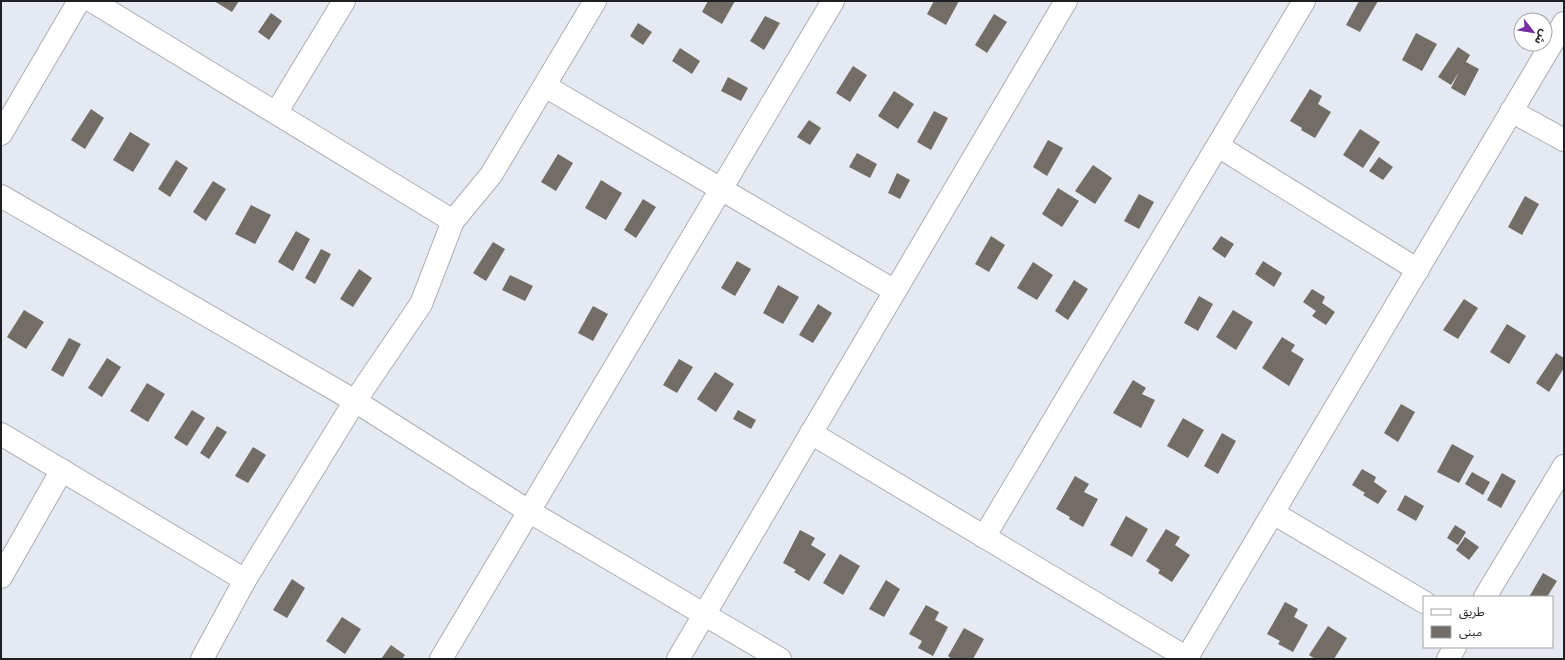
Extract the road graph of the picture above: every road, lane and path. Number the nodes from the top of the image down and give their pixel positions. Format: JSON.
{"nodes":[{"id":1,"x":79,"y":1,"type":"edge"},
{"id":2,"x":92,"y":1,"type":"edge"},
{"id":3,"x":344,"y":1,"type":"edge"},
{"id":4,"x":596,"y":1,"type":"edge"},
{"id":5,"x":833,"y":1,"type":"edge"},
{"id":6,"x":1066,"y":1,"type":"edge"},
{"id":7,"x":1304,"y":1,"type":"edge"},
{"id":8,"x":1564,"y":23,"type":"edge"},
{"id":9,"x":544,"y":86,"type":"junction"},
{"id":10,"x":1512,"y":111,"type":"junction"},
{"id":11,"x":276,"y":113,"type":"junction"},
{"id":12,"x":1,"y":134,"type":"edge"},
{"id":13,"x":1564,"y":140,"type":"edge"},
{"id":14,"x":1218,"y":146,"type":"junction"},
{"id":15,"x":721,"y":189,"type":"junction"},
{"id":16,"x":1,"y":196,"type":"edge"},
{"id":17,"x":453,"y":221,"type":"junction"},
{"id":18,"x":1418,"y":270,"type":"junction"},
{"id":19,"x":895,"y":291,"type":"junction"},
{"id":20,"x":355,"y":401,"type":"junction"},
{"id":21,"x":811,"y":433,"type":"junction"},
{"id":22,"x":1,"y":434,"type":"edge"},
{"id":23,"x":1564,"y":466,"type":"edge"},
{"id":24,"x":62,"y":470,"type":"junction"},
{"id":25,"x":530,"y":512,"type":"junction"},
{"id":26,"x":1273,"y":513,"type":"junction"},
{"id":27,"x":984,"y":537,"type":"junction"},
{"id":28,"x":1,"y":577,"type":"edge"},
{"id":29,"x":245,"y":580,"type":"junction"},
{"id":30,"x":1486,"y":596,"type":"edge"},
{"id":31,"x":1423,"y":601,"type":"edge"},
{"id":32,"x":705,"y":614,"type":"junction"},
{"id":33,"x":1454,"y":648,"type":"edge"},
{"id":34,"x":202,"y":659,"type":"edge"},
{"id":35,"x":441,"y":659,"type":"edge"},
{"id":36,"x":678,"y":659,"type":"edge"},
{"id":37,"x":780,"y":659,"type":"edge"},
{"id":38,"x":1186,"y":659,"type":"edge"},
{"id":39,"x":1448,"y":659,"type":"edge"}],
"edges":[{"from":1,"to":12,"type":"street"},
{"from":2,"to":11,"type":"street"},
{"from":3,"to":11,"type":"street"},
{"from":4,"to":9,"type":"street"},
{"from":5,"to":15,"type":"street"},
{"from":6,"to":19,"type":"street"},
{"from":7,"to":14,"type":"street"},
{"from":8,"to":10,"type":"street"},
{"from":9,"to":15,"type":"street"},
{"from":9,"to":17,"type":"street"},
{"from":10,"to":13,"type":"street"},
{"from":10,"to":18,"type":"street"},
{"from":11,"to":17,"type":"street"},
{"from":14,"to":18,"type":"street"},
{"from":14,"to":27,"type":"street"},
{"from":15,"to":19,"type":"street"},
{"from":15,"to":25,"type":"street"},
{"from":16,"to":20,"type":"street"},
{"from":17,"to":20,"type":"street"},
{"from":18,"to":26,"type":"street"},
{"from":19,"to":21,"type":"street"},
{"from":20,"to":25,"type":"street"},
{"from":20,"to":29,"type":"street"},
{"from":21,"to":27,"type":"street"},
{"from":21,"to":32,"type":"street"},
{"from":22,"to":24,"type":"street"},
{"from":23,"to":30,"type":"street"},
{"from":24,"to":28,"type":"street"},
{"from":24,"to":29,"type":"street"},
{"from":25,"to":32,"type":"street"},
{"from":25,"to":35,"type":"street"},
{"from":26,"to":31,"type":"street"},
{"from":26,"to":38,"type":"street"},
{"from":27,"to":38,"type":"street"},
{"from":29,"to":34,"type":"street"},
{"from":32,"to":36,"type":"street"},
{"from":32,"to":37,"type":"street"},
{"from":33,"to":39,"type":"street"}]}
